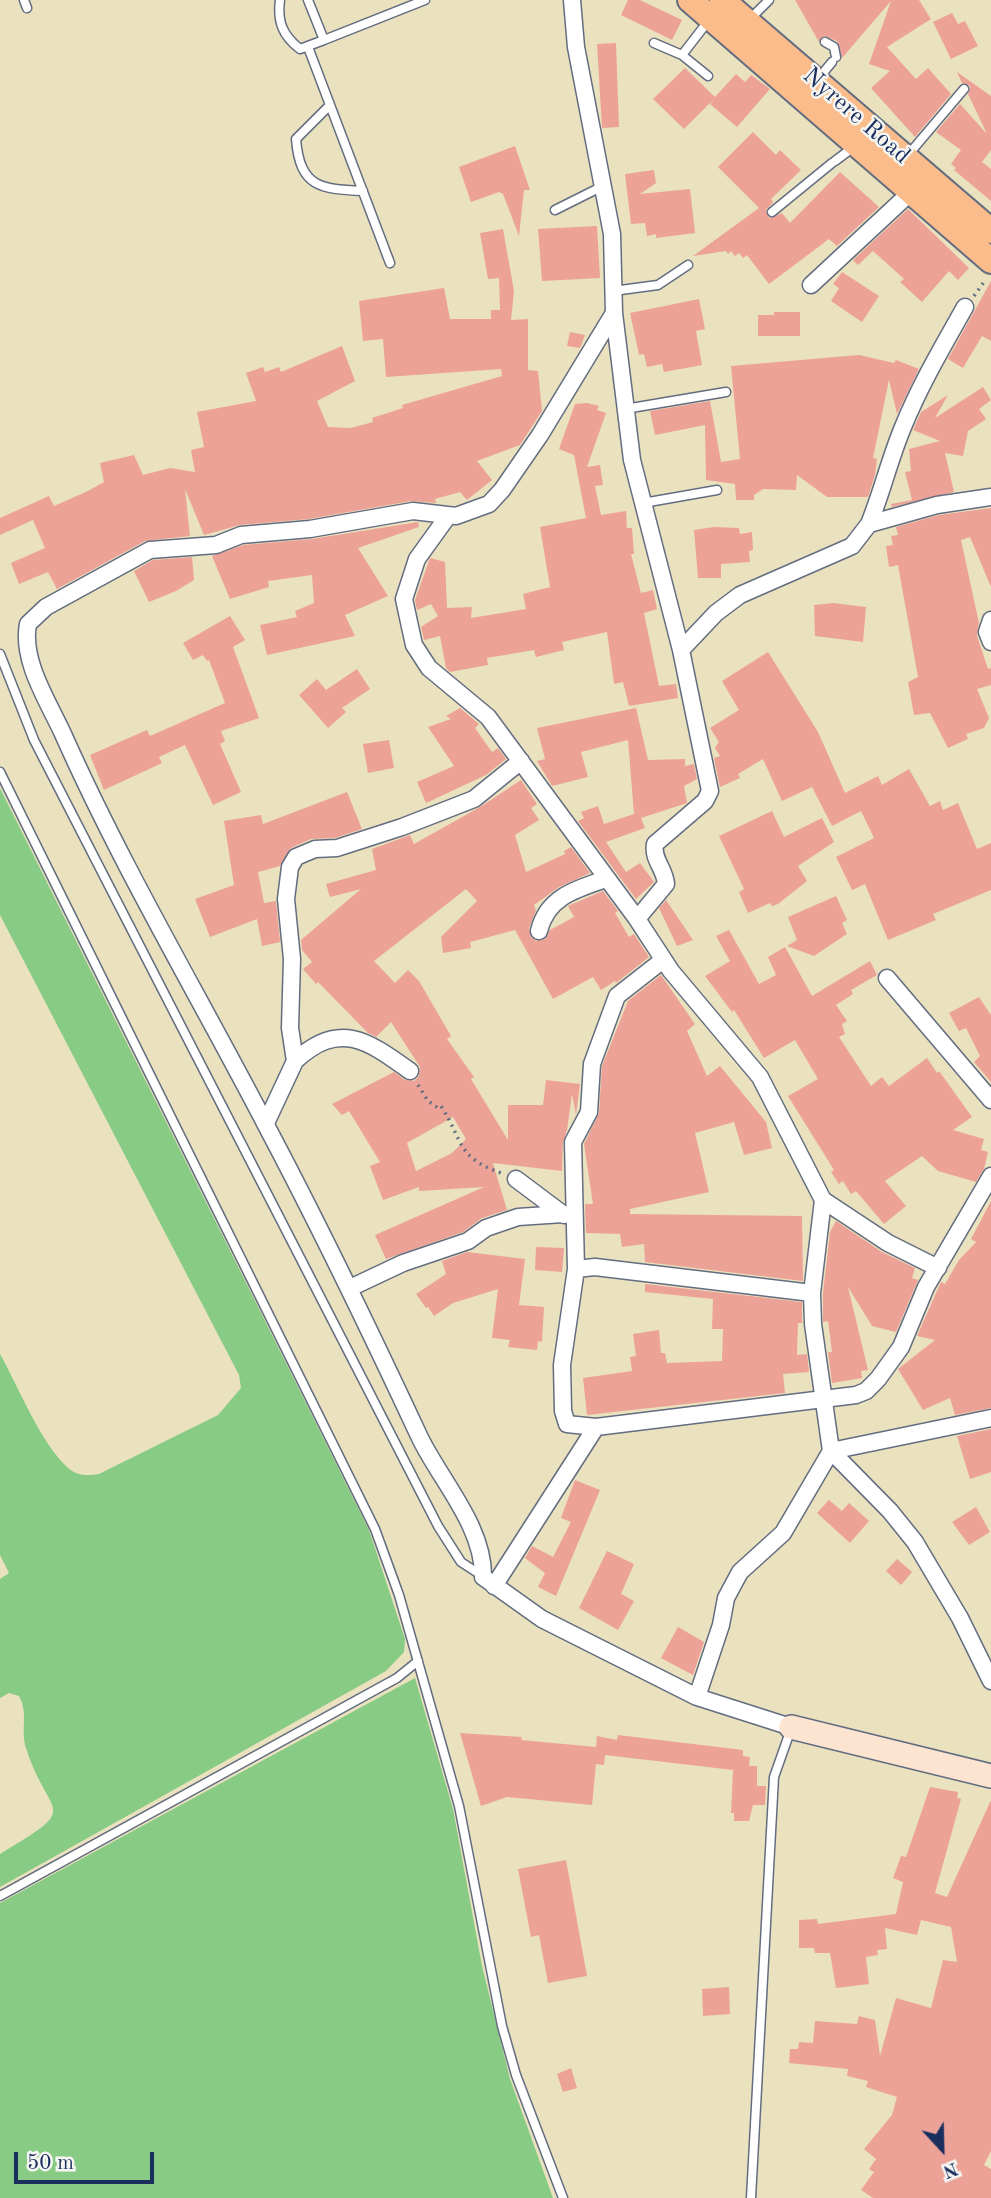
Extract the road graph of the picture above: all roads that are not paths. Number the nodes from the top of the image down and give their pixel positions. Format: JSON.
{"nodes":[{"id":1,"x":280,"y":0,"type":"edge"},
{"id":2,"x":308,"y":0,"type":"edge"},
{"id":3,"x":425,"y":0,"type":"edge"},
{"id":4,"x":572,"y":0,"type":"edge"},
{"id":5,"x":690,"y":0,"type":"edge"},
{"id":6,"x":769,"y":0,"type":"edge"},
{"id":7,"x":716,"y":9,"type":"edge"},
{"id":8,"x":747,"y":22,"type":"junction"},
{"id":9,"x":324,"y":40,"type":"junction"},
{"id":10,"x":825,"y":42,"type":"dead end"},
{"id":11,"x":654,"y":43,"type":"dead end"},
{"id":12,"x":308,"y":47,"type":"junction"},
{"id":13,"x":682,"y":55,"type":"junction"},
{"id":14,"x":708,"y":76,"type":"dead end"},
{"id":15,"x":816,"y":81,"type":"junction"},
{"id":16,"x":964,"y":89,"type":"dead end"},
{"id":17,"x":330,"y":105,"type":"junction"},
{"id":18,"x":857,"y":144,"type":"junction"},
{"id":19,"x":893,"y":159,"type":"junction"},
{"id":20,"x":603,"y":186,"type":"junction"},
{"id":21,"x":363,"y":191,"type":"junction"},
{"id":22,"x":911,"y":192,"type":"junction"},
{"id":23,"x":555,"y":210,"type":"dead end"},
{"id":24,"x":772,"y":212,"type":"dead end"},
{"id":25,"x":991,"y":231,"type":"edge"},
{"id":26,"x":991,"y":261,"type":"edge"},
{"id":27,"x":390,"y":263,"type":"dead end"},
{"id":28,"x":688,"y":265,"type":"dead end"},
{"id":29,"x":811,"y":285,"type":"dead end"},
{"id":30,"x":613,"y":291,"type":"junction"},
{"id":31,"x":965,"y":307,"type":"road end"},
{"id":32,"x":614,"y":313,"type":"junction"},
{"id":33,"x":726,"y":392,"type":"dead end"},
{"id":34,"x":625,"y":409,"type":"junction"},
{"id":35,"x":717,"y":490,"type":"dead end"},
{"id":36,"x":991,"y":497,"type":"edge"},
{"id":37,"x":643,"y":503,"type":"junction"},
{"id":38,"x":448,"y":516,"type":"junction"},
{"id":39,"x":869,"y":524,"type":"junction"},
{"id":40,"x":991,"y":620,"type":"edge"},
{"id":41,"x":991,"y":642,"type":"edge"},
{"id":42,"x":681,"y":650,"type":"junction"},
{"id":43,"x":0,"y":654,"type":"edge"},
{"id":44,"x":521,"y":761,"type":"junction"},
{"id":45,"x":0,"y":772,"type":"edge"},
{"id":46,"x":606,"y":879,"type":"junction"},
{"id":47,"x":637,"y":919,"type":"junction"},
{"id":48,"x":539,"y":931,"type":"dead end"},
{"id":49,"x":663,"y":960,"type":"junction"},
{"id":50,"x":887,"y":978,"type":"dead end"},
{"id":51,"x":295,"y":1061,"type":"junction"},
{"id":52,"x":410,"y":1071,"type":"road end"},
{"id":53,"x":991,"y":1100,"type":"edge"},
{"id":54,"x":266,"y":1124,"type":"junction"},
{"id":55,"x":991,"y":1176,"type":"edge"},
{"id":56,"x":516,"y":1179,"type":"road end"},
{"id":57,"x":823,"y":1200,"type":"junction"},
{"id":58,"x":568,"y":1217,"type":"junction"},
{"id":59,"x":938,"y":1268,"type":"junction"},
{"id":60,"x":576,"y":1269,"type":"junction"},
{"id":61,"x":350,"y":1288,"type":"junction"},
{"id":62,"x":812,"y":1293,"type":"junction"},
{"id":63,"x":823,"y":1397,"type":"junction"},
{"id":64,"x":991,"y":1418,"type":"edge"},
{"id":65,"x":596,"y":1427,"type":"junction"},
{"id":66,"x":831,"y":1451,"type":"junction"},
{"id":67,"x":488,"y":1581,"type":"junction"},
{"id":68,"x":418,"y":1661,"type":"junction"},
{"id":69,"x":991,"y":1681,"type":"edge"},
{"id":70,"x":697,"y":1697,"type":"junction"},
{"id":71,"x":791,"y":1727,"type":"junction"},
{"id":72,"x":991,"y":1776,"type":"edge"},
{"id":73,"x":0,"y":1896,"type":"edge"},
{"id":74,"x":562,"y":2198,"type":"edge"},
{"id":75,"x":751,"y":2198,"type":"edge"}],
"edges":[{"from":1,"to":12,"type":"lane"},
{"from":2,"to":9,"type":"lane"},
{"from":3,"to":9,"type":"lane"},
{"from":4,"to":20,"type":"street"},
{"from":5,"to":7,"type":"main road"},
{"from":6,"to":8,"type":"lane"},
{"from":7,"to":8,"type":"main road","name":"Nyrere Road"},
{"from":7,"to":13,"type":"lane"},
{"from":7,"to":18,"type":"main road"},
{"from":8,"to":15,"type":"main road","name":"Nyrere Road"},
{"from":9,"to":12,"type":"lane"},
{"from":10,"to":15,"type":"lane"},
{"from":11,"to":13,"type":"lane"},
{"from":12,"to":17,"type":"lane"},
{"from":13,"to":14,"type":"lane"},
{"from":15,"to":19,"type":"main road","name":"Nyrere Road"},
{"from":16,"to":19,"type":"lane"},
{"from":17,"to":21,"type":"lane"},
{"from":17,"to":21,"type":"lane"},
{"from":18,"to":19,"type":"main road"},
{"from":18,"to":24,"type":"lane"},
{"from":19,"to":22,"type":"main road"},
{"from":19,"to":25,"type":"main road","name":"Nyrere Road"},
{"from":20,"to":23,"type":"lane"},
{"from":20,"to":30,"type":"street"},
{"from":21,"to":27,"type":"lane"},
{"from":22,"to":26,"type":"main road"},
{"from":22,"to":29,"type":"street"},
{"from":28,"to":30,"type":"lane"},
{"from":30,"to":32,"type":"street"},
{"from":31,"to":39,"type":"street"},
{"from":32,"to":34,"type":"street"},
{"from":32,"to":38,"type":"street"},
{"from":33,"to":34,"type":"lane"},
{"from":34,"to":37,"type":"street"},
{"from":35,"to":37,"type":"lane"},
{"from":36,"to":39,"type":"street"},
{"from":37,"to":42,"type":"street"},
{"from":38,"to":44,"type":"street"},
{"from":38,"to":54,"type":"street"},
{"from":39,"to":42,"type":"street"},
{"from":40,"to":41,"type":"street"},
{"from":42,"to":47,"type":"street"},
{"from":43,"to":67,"type":"lane"},
{"from":44,"to":46,"type":"street"},
{"from":44,"to":51,"type":"street"},
{"from":45,"to":68,"type":"lane"},
{"from":46,"to":47,"type":"street"},
{"from":46,"to":48,"type":"street"},
{"from":47,"to":49,"type":"street"},
{"from":49,"to":57,"type":"street"},
{"from":49,"to":58,"type":"street"},
{"from":50,"to":53,"type":"street"},
{"from":51,"to":52,"type":"street"},
{"from":51,"to":54,"type":"street"},
{"from":54,"to":61,"type":"street"},
{"from":55,"to":59,"type":"street"},
{"from":56,"to":58,"type":"street"},
{"from":57,"to":59,"type":"street"},
{"from":57,"to":62,"type":"street"},
{"from":58,"to":60,"type":"street"},
{"from":58,"to":61,"type":"street"},
{"from":59,"to":63,"type":"street"},
{"from":60,"to":62,"type":"street"},
{"from":60,"to":65,"type":"street"},
{"from":61,"to":67,"type":"street"},
{"from":62,"to":63,"type":"street"},
{"from":63,"to":65,"type":"street"},
{"from":63,"to":66,"type":"street"},
{"from":64,"to":66,"type":"street"},
{"from":65,"to":67,"type":"street"},
{"from":66,"to":69,"type":"street"},
{"from":66,"to":70,"type":"street"},
{"from":67,"to":70,"type":"street"},
{"from":68,"to":73,"type":"lane"},
{"from":68,"to":74,"type":"lane"},
{"from":70,"to":71,"type":"street"},
{"from":71,"to":72,"type":"street"},
{"from":71,"to":75,"type":"lane"}]}
